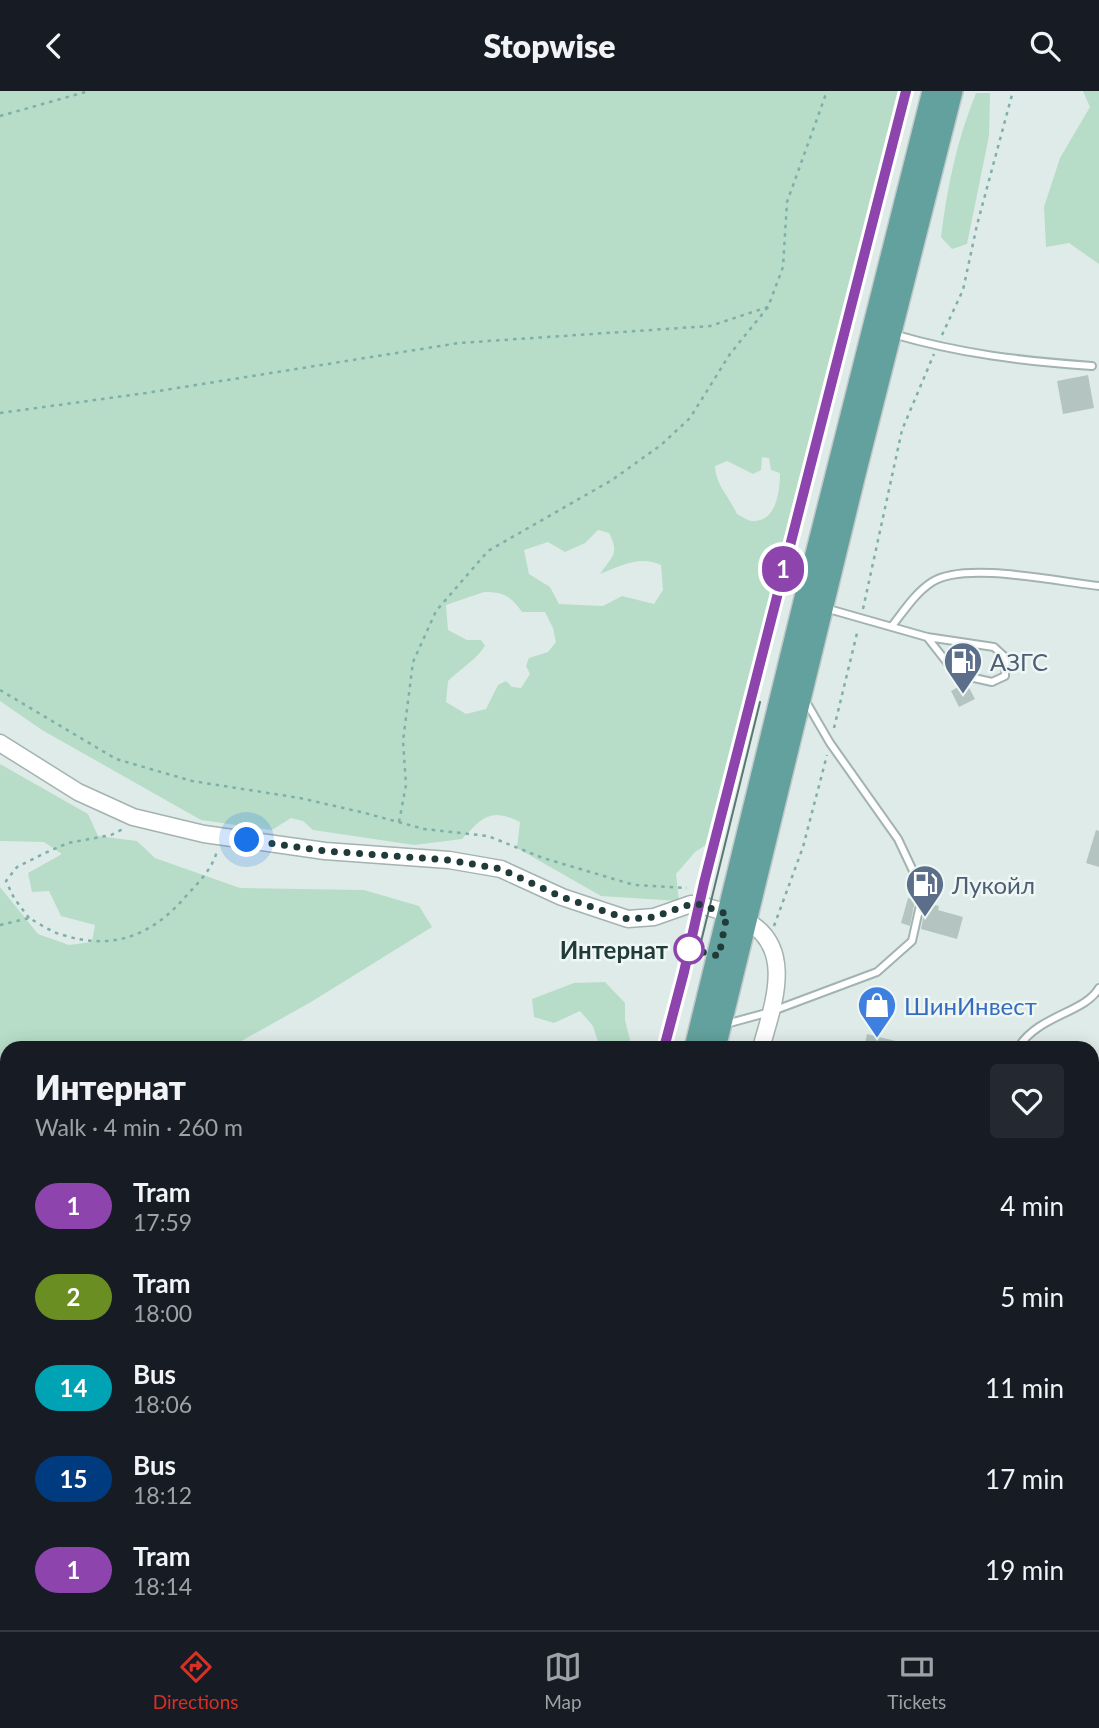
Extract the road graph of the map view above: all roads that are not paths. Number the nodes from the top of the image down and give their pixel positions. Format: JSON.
{"nodes":[{"id":1,"x":933,"y":91,"type":"edge"},
{"id":2,"x":952,"y":91,"type":"edge"},
{"id":3,"x":891,"y":333,"type":"junction"},
{"id":4,"x":1092,"y":366,"type":"dead end"},
{"id":5,"x":1099,"y":586,"type":"edge"},
{"id":6,"x":823,"y":608,"type":"junction"},
{"id":7,"x":892,"y":626,"type":"junction"},
{"id":8,"x":927,"y":638,"type":"junction"},
{"id":9,"x":802,"y":695,"type":"junction"},
{"id":10,"x":0,"y":743,"type":"edge"},
{"id":11,"x":750,"y":927,"type":"junction"},
{"id":12,"x":1099,"y":988,"type":"edge"},
{"id":13,"x":770,"y":1011,"type":"junction"},
{"id":14,"x":721,"y":1025,"type":"junction"},
{"id":15,"x":697,"y":1041,"type":"edge"},
{"id":16,"x":717,"y":1041,"type":"edge"},
{"id":17,"x":763,"y":1041,"type":"edge"},
{"id":18,"x":1024,"y":1041,"type":"edge"}],
"edges":[{"from":1,"to":11,"type":"main road"},
{"from":2,"to":3,"type":"main road"},
{"from":3,"to":4,"type":"lane"},
{"from":3,"to":6,"type":"main road"},
{"from":5,"to":7,"type":"lane"},
{"from":6,"to":7,"type":"lane"},
{"from":6,"to":9,"type":"main road"},
{"from":7,"to":8,"type":"lane"},
{"from":8,"to":8,"type":"lane"},
{"from":9,"to":11,"type":"main road"},
{"from":9,"to":13,"type":"lane"},
{"from":10,"to":11,"type":"street"},
{"from":11,"to":13,"type":"street"},
{"from":11,"to":14,"type":"main road"},
{"from":11,"to":15,"type":"main road"},
{"from":12,"to":18,"type":"lane"},
{"from":13,"to":14,"type":"lane"},
{"from":13,"to":17,"type":"street"},
{"from":14,"to":16,"type":"main road"}]}
